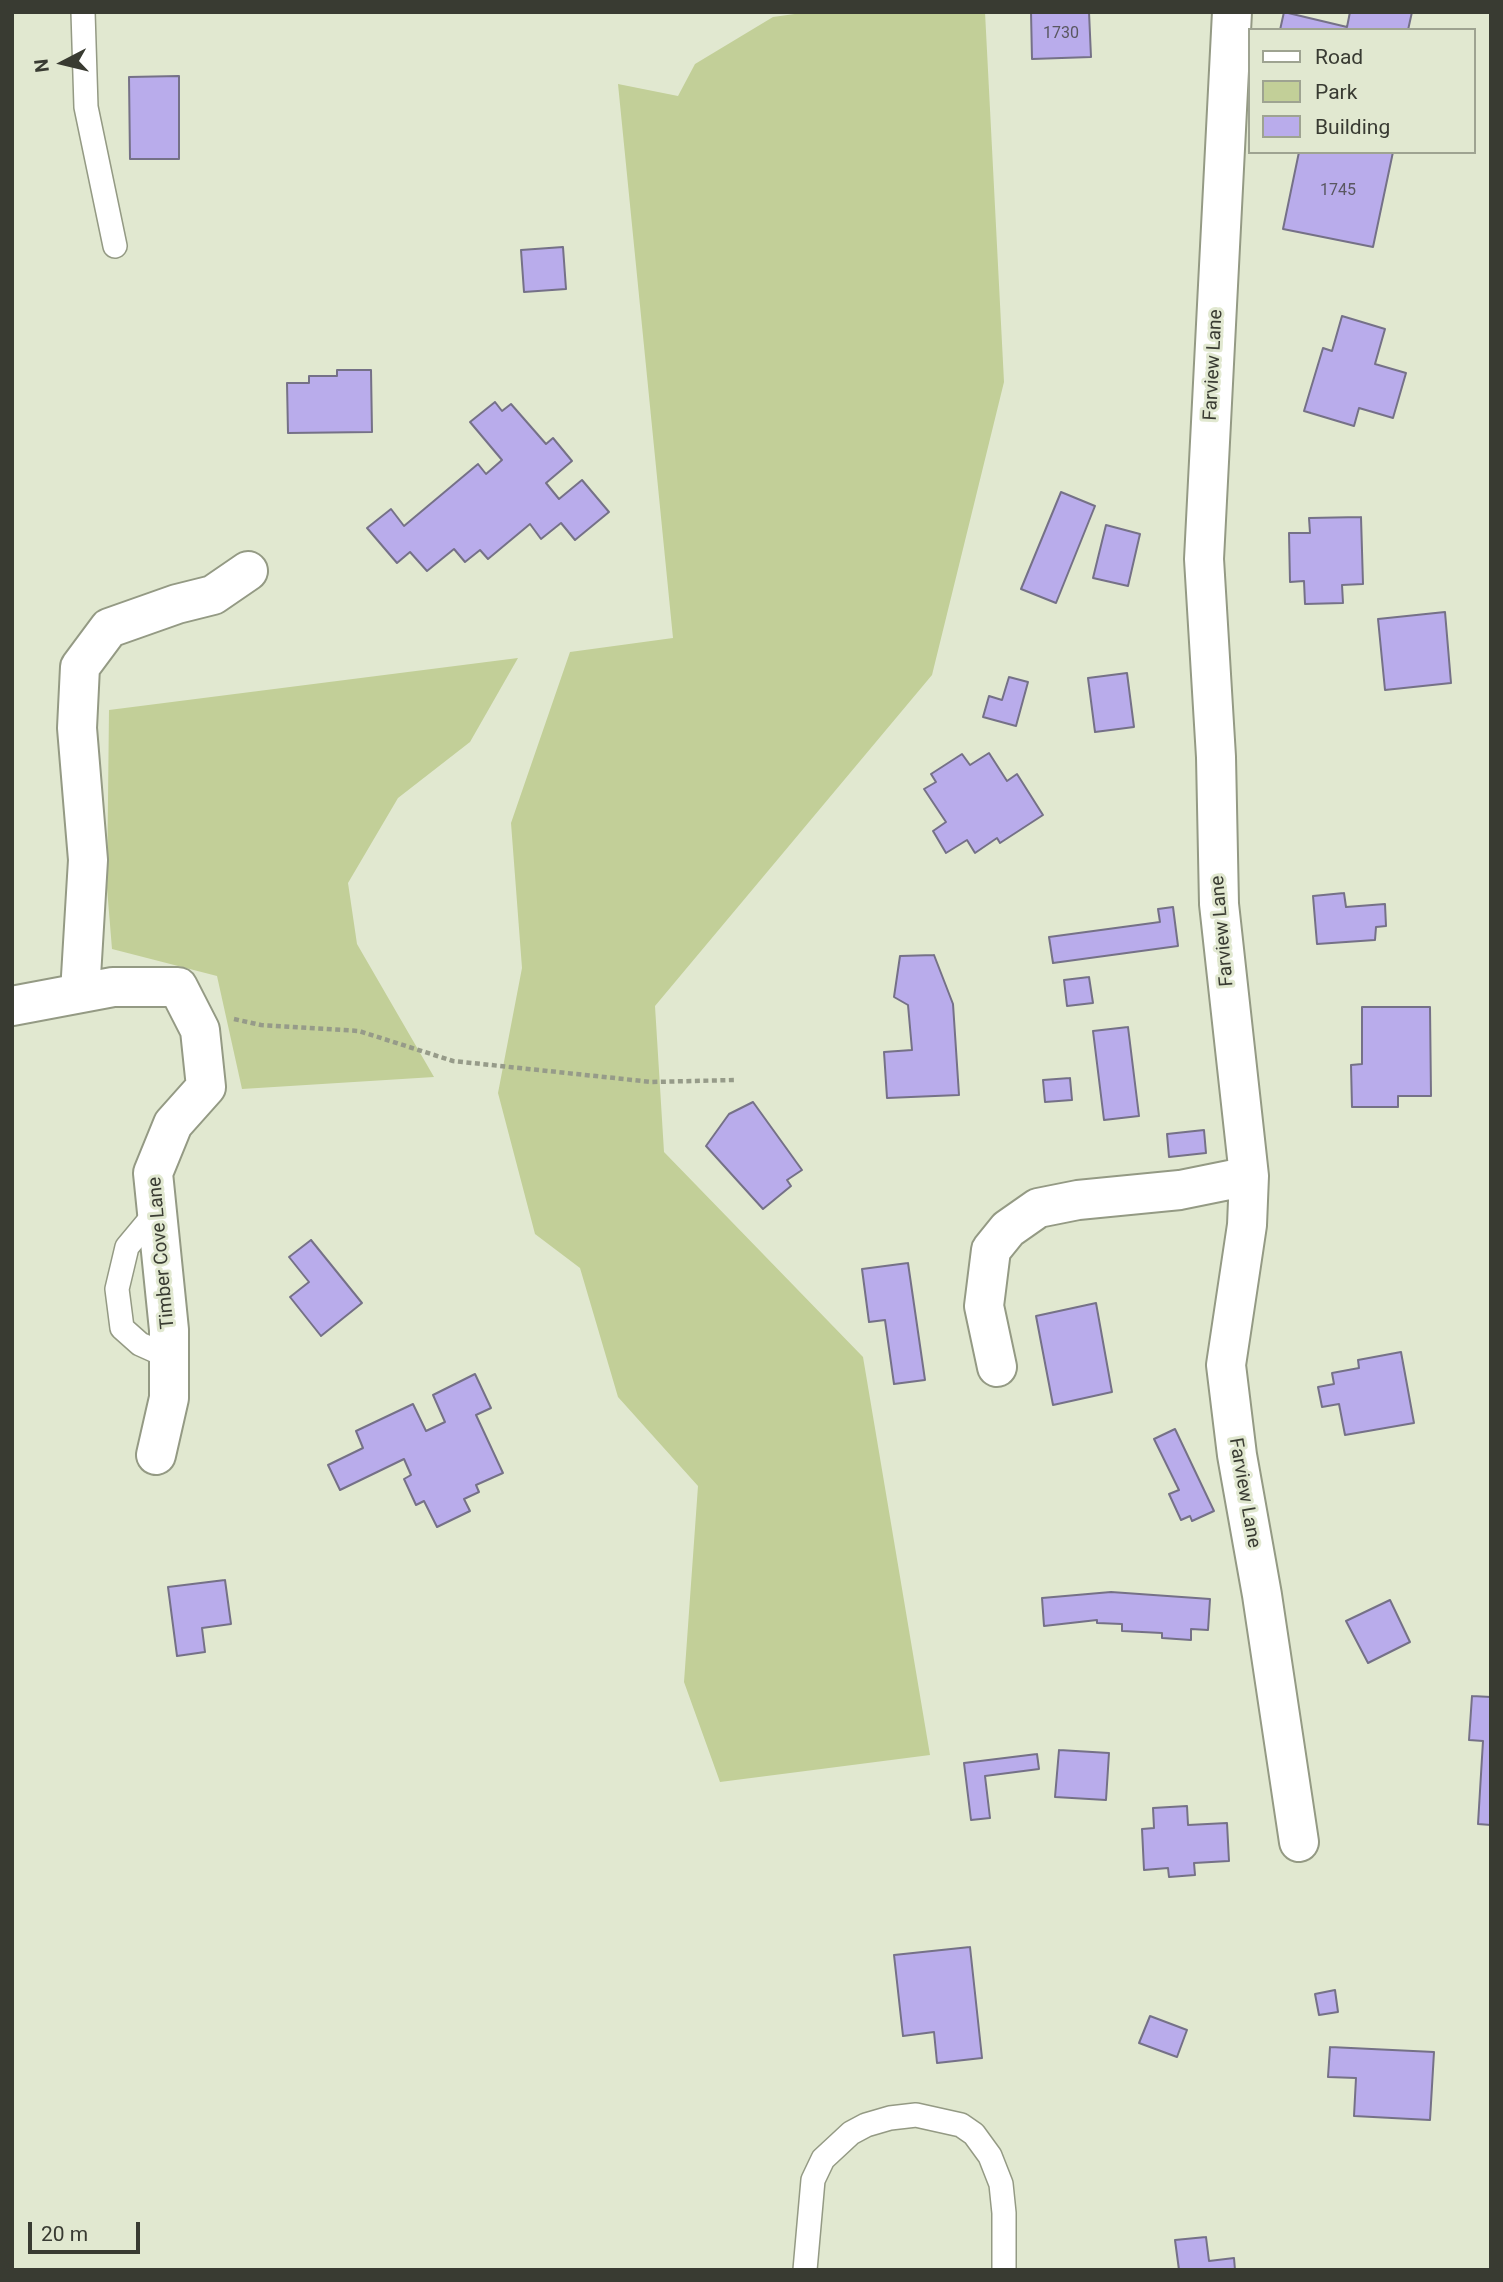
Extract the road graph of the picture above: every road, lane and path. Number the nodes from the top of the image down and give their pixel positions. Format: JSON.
{"nodes":[{"id":1,"x":83,"y":12,"type":"edge"},
{"id":2,"x":1232,"y":12,"type":"edge"},
{"id":3,"x":115,"y":246,"type":"dead end"},
{"id":4,"x":248,"y":570,"type":"dead end"},
{"id":5,"x":80,"y":993,"type":"junction"},
{"id":6,"x":12,"y":1006,"type":"edge"},
{"id":7,"x":190,"y":1010,"type":"junction"},
{"id":8,"x":734,"y":1080,"type":"dead end"},
{"id":9,"x":1248,"y":1176,"type":"junction"},
{"id":10,"x":996,"y":1367,"type":"dead end"},
{"id":11,"x":156,"y":1455,"type":"dead end"},
{"id":12,"x":1299,"y":1842,"type":"dead end"},
{"id":13,"x":805,"y":2270,"type":"edge"},
{"id":14,"x":1004,"y":2270,"type":"edge"}],
"edges":[{"from":1,"to":3,"type":"lane"},
{"from":2,"to":9,"type":"street","name":"Farview Lane"},
{"from":4,"to":5,"type":"street"},
{"from":5,"to":6,"type":"street","name":"Timber Cove Lane"},
{"from":5,"to":7,"type":"street","name":"Timber Cove Lane"},
{"from":7,"to":8,"type":"path"},
{"from":7,"to":11,"type":"street","name":"Timber Cove Lane"},
{"from":9,"to":10,"type":"street"},
{"from":9,"to":12,"type":"street","name":"Farview Lane"},
{"from":13,"to":14,"type":"lane"}]}
